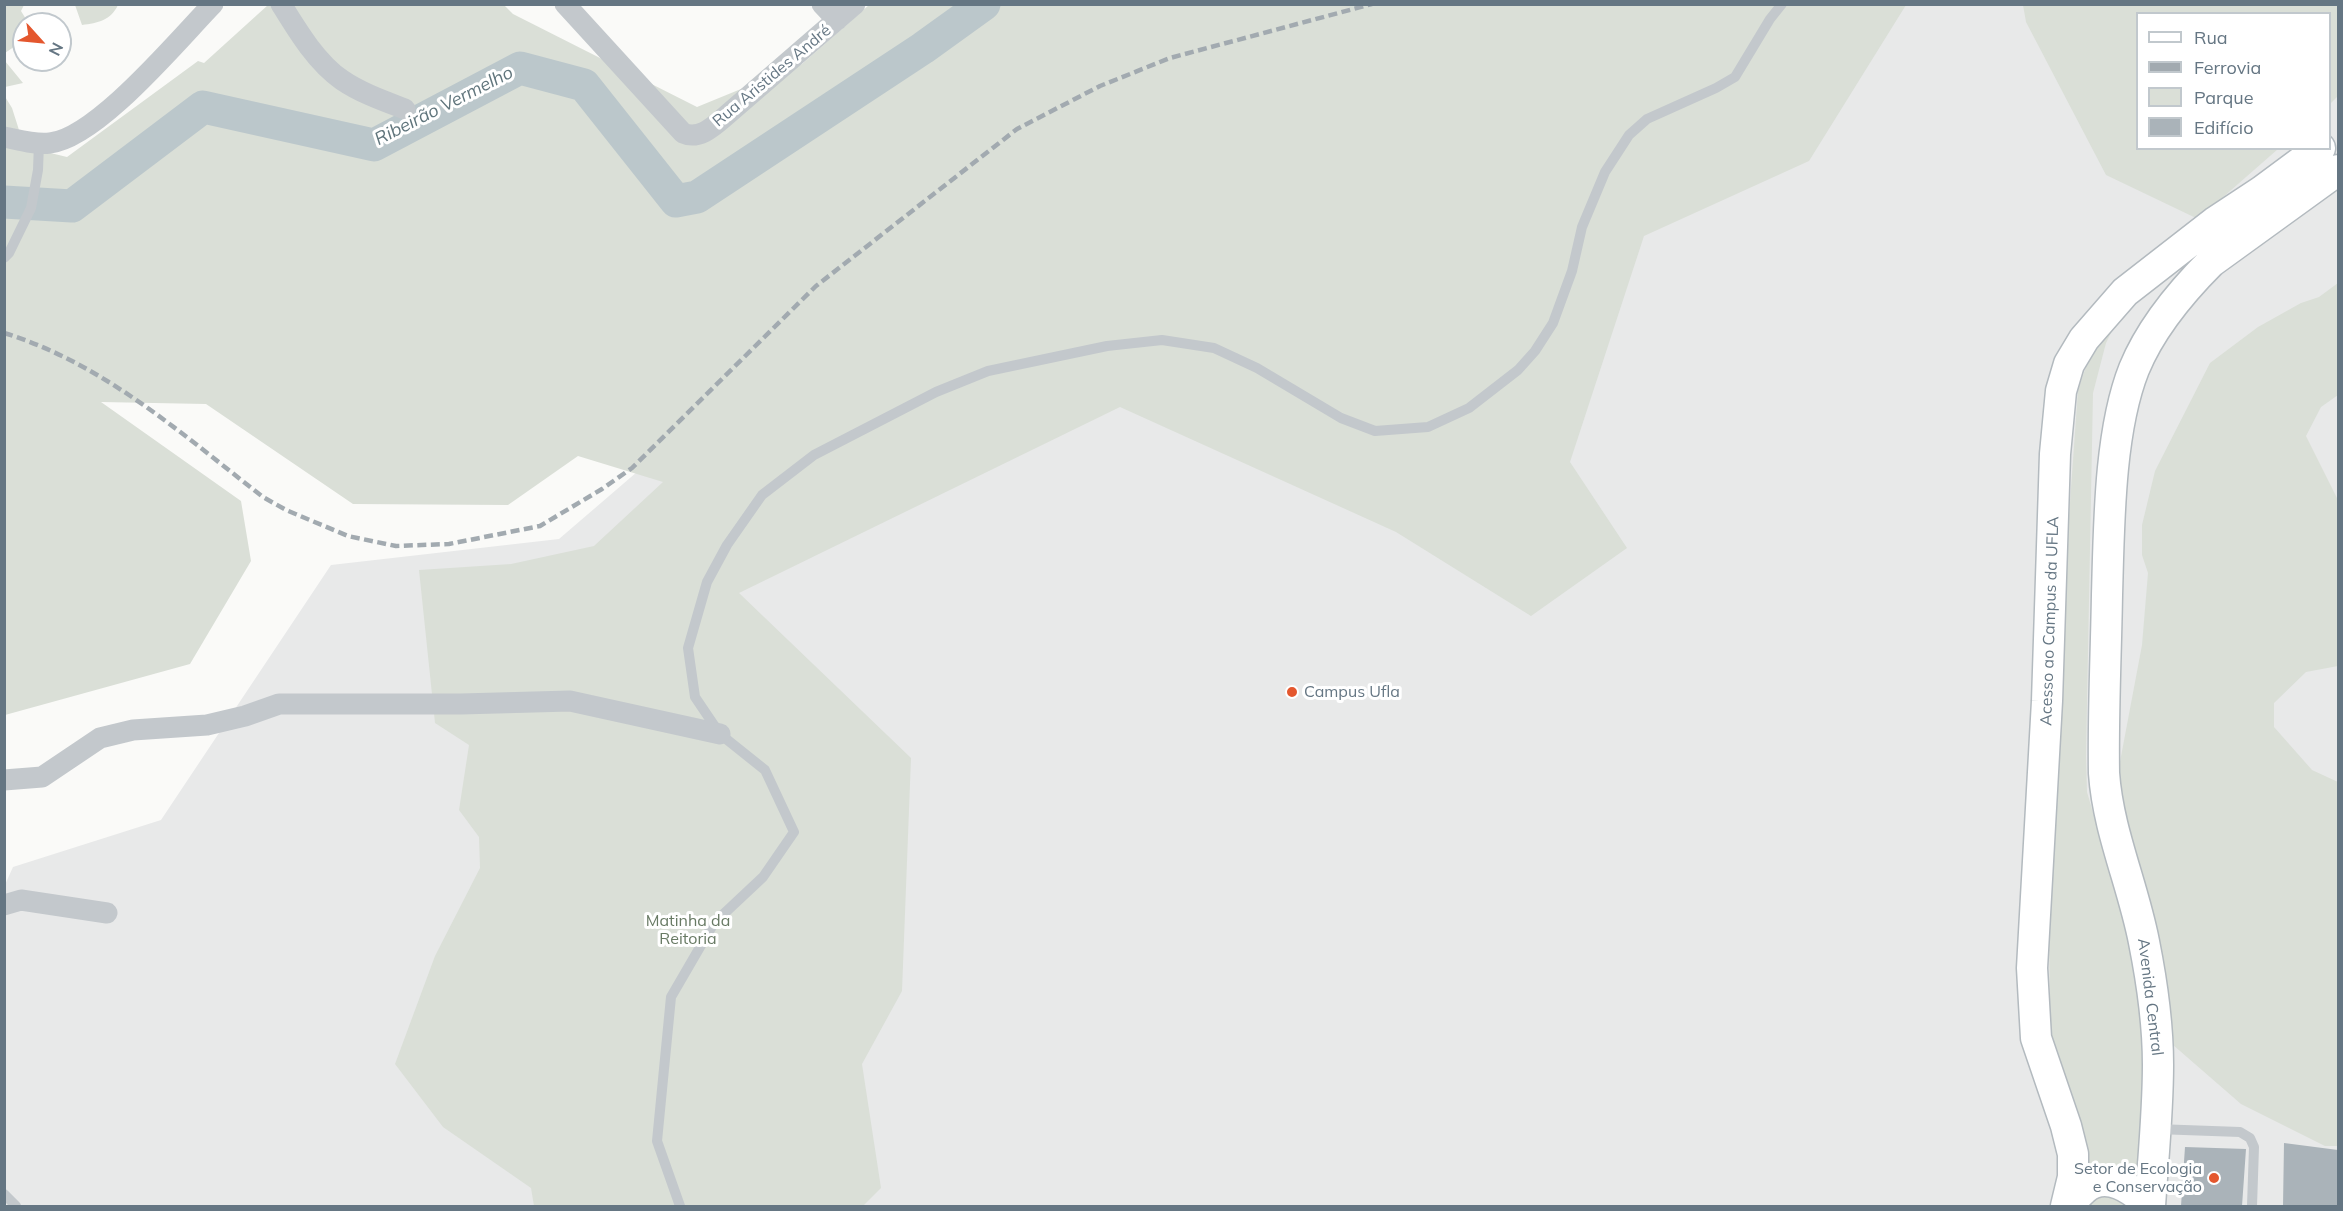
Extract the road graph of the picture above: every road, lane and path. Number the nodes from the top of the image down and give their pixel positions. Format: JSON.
{"nodes":[{"id":1,"x":213,"y":4,"type":"edge"},
{"id":2,"x":281,"y":4,"type":"edge"},
{"id":3,"x":565,"y":4,"type":"edge"},
{"id":4,"x":822,"y":4,"type":"edge"},
{"id":5,"x":855,"y":4,"type":"edge"},
{"id":6,"x":1782,"y":4,"type":"edge"},
{"id":7,"x":837,"y":20,"type":"junction"},
{"id":8,"x":405,"y":109,"type":"dead end"},
{"id":9,"x":4,"y":136,"type":"edge"},
{"id":10,"x":39,"y":143,"type":"junction"},
{"id":11,"x":2317,"y":150,"type":"edge"},
{"id":12,"x":2338,"y":170,"type":"edge"},
{"id":13,"x":4,"y":258,"type":"edge"},
{"id":14,"x":720,"y":734,"type":"junction"},
{"id":15,"x":4,"y":780,"type":"edge"},
{"id":16,"x":4,"y":905,"type":"edge"},
{"id":17,"x":107,"y":913,"type":"dead end"},
{"id":18,"x":2154,"y":1129,"type":"junction"},
{"id":19,"x":4,"y":1194,"type":"edge"},
{"id":20,"x":16,"y":1206,"type":"edge"},
{"id":21,"x":680,"y":1206,"type":"edge"},
{"id":22,"x":2067,"y":1206,"type":"edge"},
{"id":23,"x":2150,"y":1206,"type":"edge"},
{"id":24,"x":2252,"y":1206,"type":"edge"}],
"edges":[{"from":1,"to":10,"type":"street"},
{"from":2,"to":8,"type":"street"},
{"from":3,"to":7,"type":"street","name":"Rua Aristides André"},
{"from":4,"to":7,"type":"street"},
{"from":5,"to":7,"type":"street","name":"Rua Aristides André"},
{"from":6,"to":14,"type":"lane"},
{"from":9,"to":10,"type":"street"},
{"from":10,"to":13,"type":"lane"},
{"from":11,"to":22,"type":"street","name":"Acesso ao Campus da UFLA"},
{"from":12,"to":18,"type":"street","name":"Avenida Central"},
{"from":14,"to":15,"type":"street"},
{"from":14,"to":21,"type":"lane"},
{"from":16,"to":17,"type":"street"},
{"from":18,"to":23,"type":"street","name":"Avenida Central"},
{"from":18,"to":24,"type":"lane"},
{"from":19,"to":20,"type":"lane"},
{"from":22,"to":23,"type":"street"}]}
